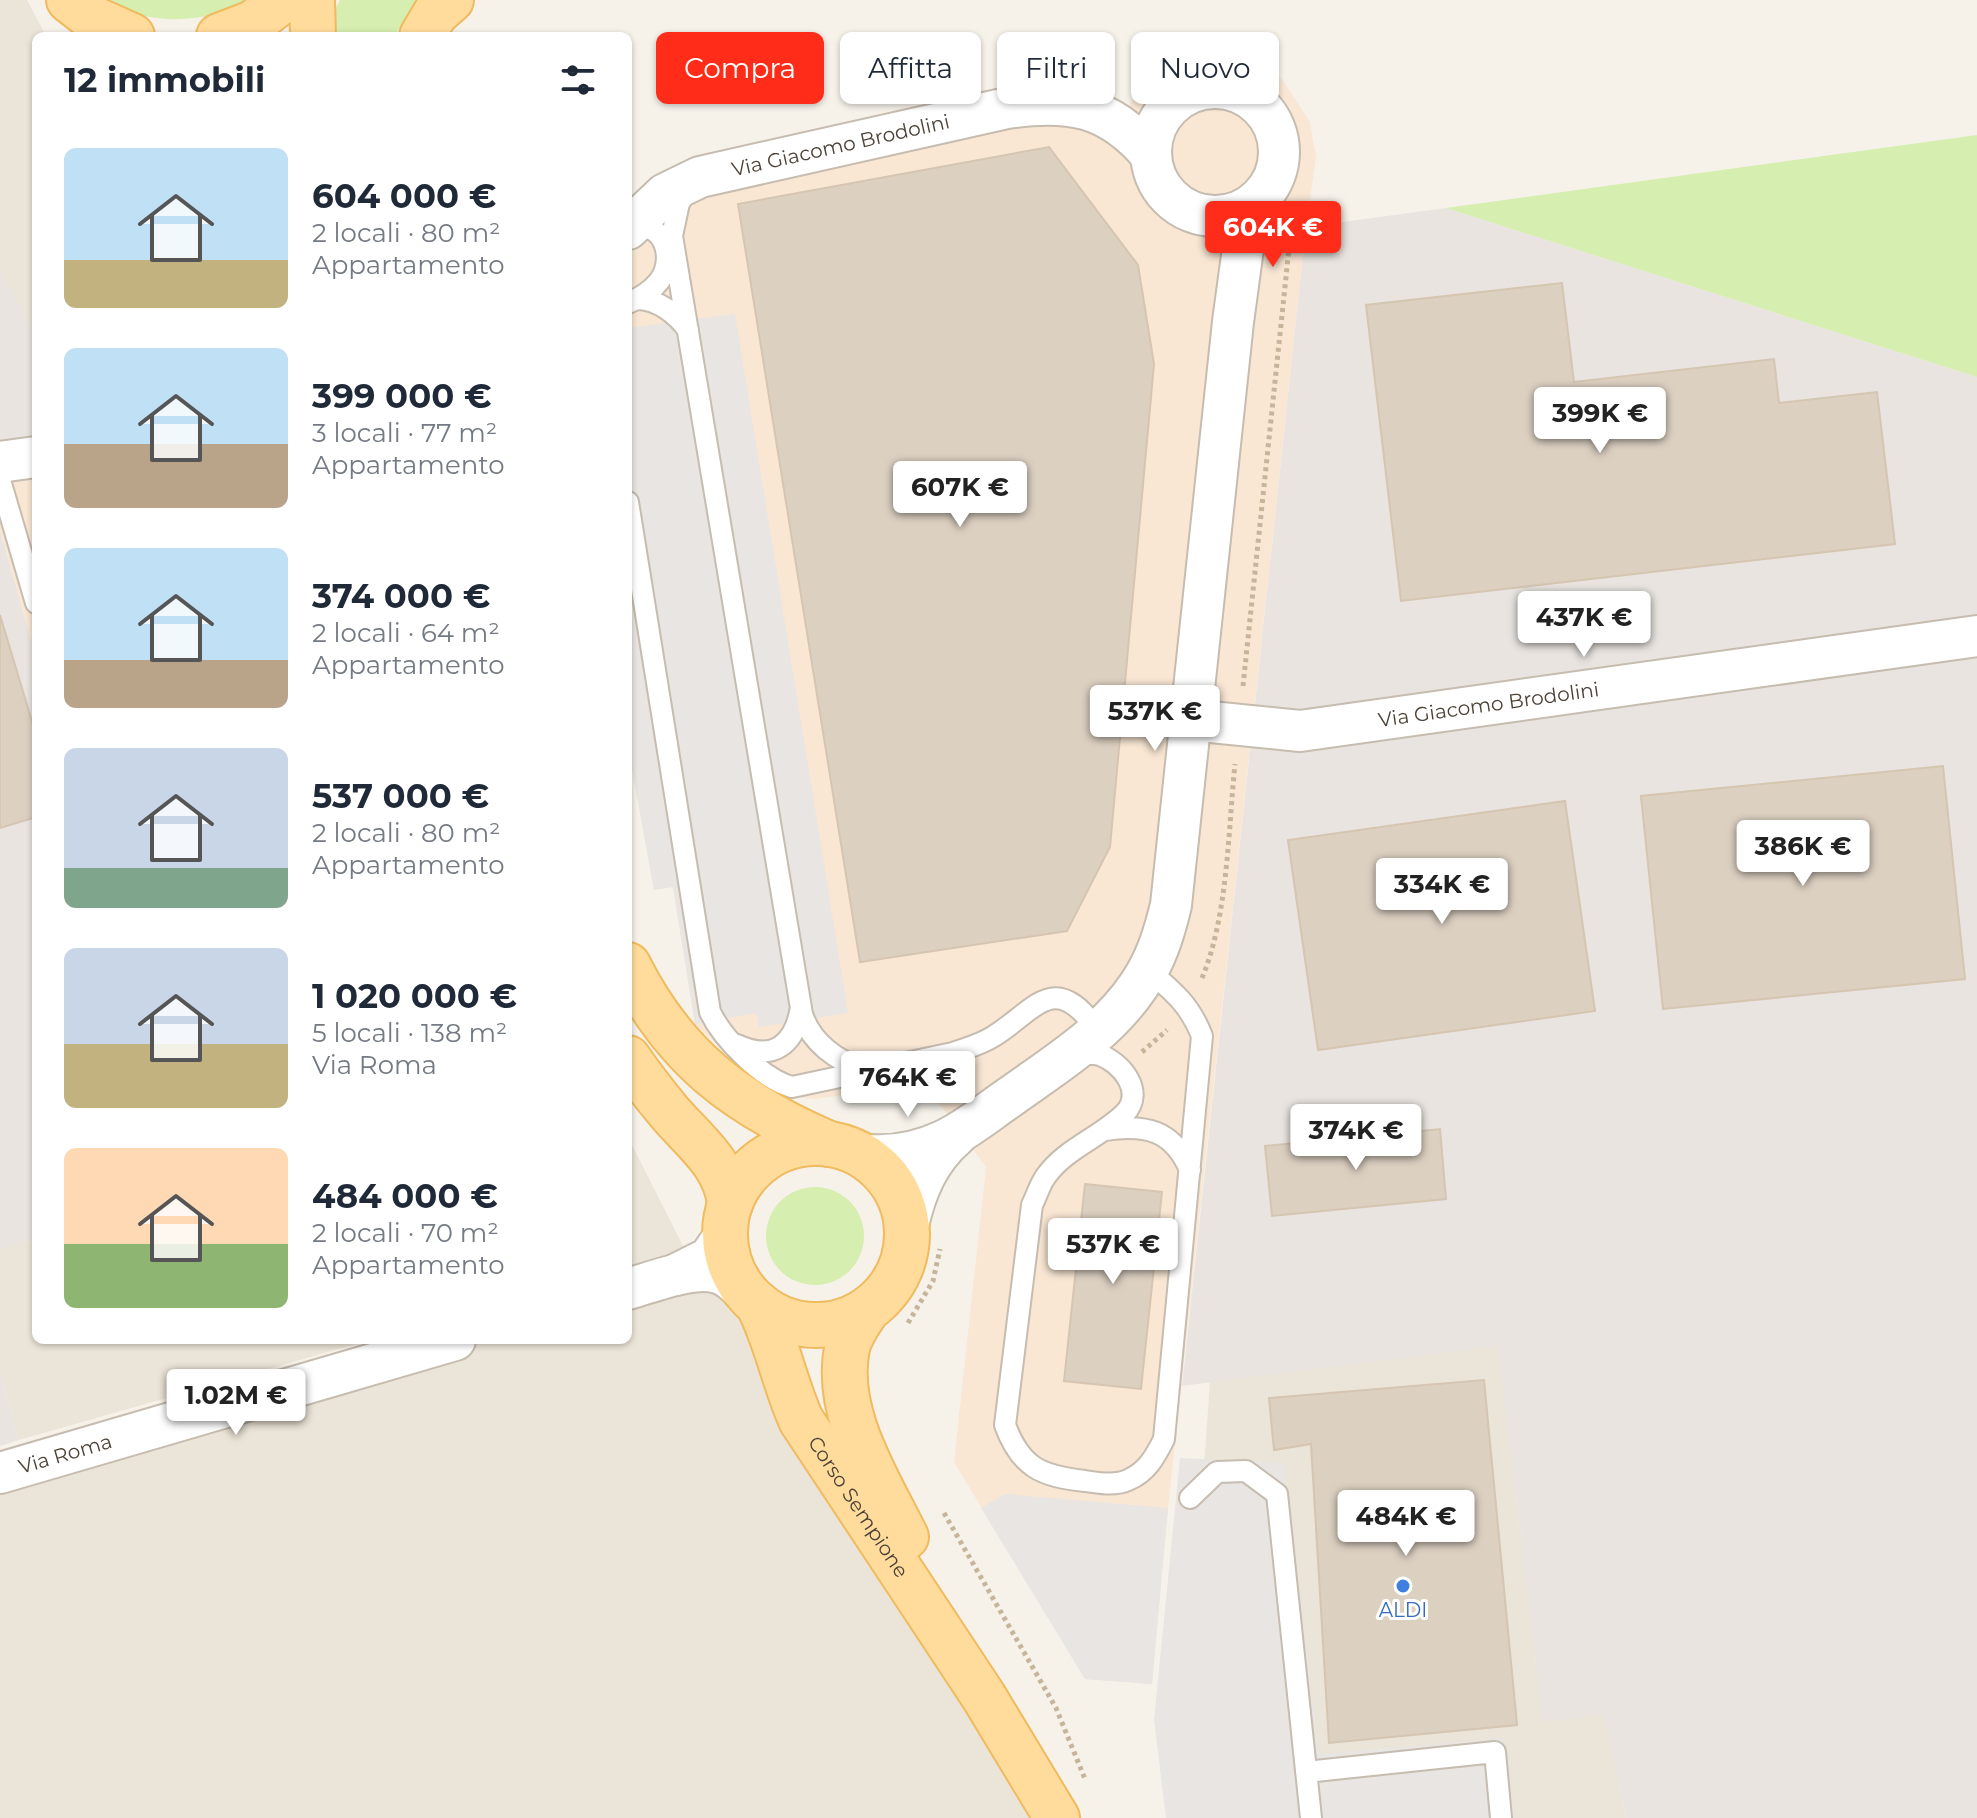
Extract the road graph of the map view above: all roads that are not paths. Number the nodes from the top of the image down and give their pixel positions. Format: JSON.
{"nodes":[{"id":1,"x":67,"y":0,"type":"edge"},
{"id":2,"x":283,"y":0,"type":"edge"},
{"id":3,"x":312,"y":0,"type":"edge"},
{"id":4,"x":451,"y":0,"type":"edge"},
{"id":5,"x":81,"y":32,"type":"edge"},
{"id":6,"x":121,"y":32,"type":"edge"},
{"id":7,"x":229,"y":32,"type":"edge"},
{"id":8,"x":313,"y":32,"type":"edge"},
{"id":9,"x":424,"y":32,"type":"edge"},
{"id":10,"x":1151,"y":155,"type":"junction"},
{"id":11,"x":700,"y":177,"type":"junction"},
{"id":12,"x":1260,"y":199,"type":"junction"},
{"id":13,"x":1181,"y":206,"type":"junction"},
{"id":14,"x":632,"y":226,"type":"edge"},
{"id":15,"x":632,"y":228,"type":"edge"},
{"id":16,"x":634,"y":301,"type":"edge"},
{"id":17,"x":1233,"y":322,"type":"junction"},
{"id":18,"x":688,"y":330,"type":"junction"},
{"id":19,"x":32,"y":458,"type":"edge"},
{"id":20,"x":0,"y":462,"type":"edge"},
{"id":21,"x":0,"y":480,"type":"edge"},
{"id":22,"x":632,"y":527,"type":"edge"},
{"id":23,"x":32,"y":589,"type":"edge"},
{"id":24,"x":1977,"y":636,"type":"edge"},
{"id":25,"x":1191,"y":720,"type":"junction"},
{"id":26,"x":1148,"y":970,"type":"junction"},
{"id":27,"x":632,"y":973,"type":"edge"},
{"id":28,"x":801,"y":1007,"type":"junction"},
{"id":29,"x":1084,"y":1042,"type":"junction"},
{"id":30,"x":731,"y":1043,"type":"junction"},
{"id":31,"x":632,"y":1063,"type":"edge"},
{"id":32,"x":865,"y":1069,"type":"junction"},
{"id":33,"x":965,"y":1128,"type":"junction"},
{"id":34,"x":1102,"y":1130,"type":"junction"},
{"id":35,"x":844,"y":1149,"type":"junction"},
{"id":36,"x":1190,"y":1170,"type":"junction"},
{"id":37,"x":727,"y":1220,"type":"junction"},
{"id":38,"x":908,"y":1225,"type":"junction"},
{"id":39,"x":675,"y":1275,"type":"junction"},
{"id":40,"x":632,"y":1288,"type":"edge"},
{"id":41,"x":752,"y":1298,"type":"junction"},
{"id":42,"x":867,"y":1310,"type":"junction"},
{"id":43,"x":441,"y":1344,"type":"edge"},
{"id":44,"x":0,"y":1473,"type":"edge"},
{"id":45,"x":1190,"y":1498,"type":"dead end"},
{"id":46,"x":984,"y":1697,"type":"junction"},
{"id":47,"x":1306,"y":1772,"type":"junction"},
{"id":48,"x":1057,"y":1818,"type":"edge"},
{"id":49,"x":1311,"y":1818,"type":"edge"},
{"id":50,"x":1501,"y":1818,"type":"edge"}],
"edges":[{"from":1,"to":5,"type":"main road"},
{"from":1,"to":6,"type":"main road"},
{"from":2,"to":7,"type":"main road"},
{"from":3,"to":8,"type":"main road"},
{"from":4,"to":9,"type":"main road"},
{"from":10,"to":11,"type":"street","name":"Via Giacomo Brodolini"},
{"from":10,"to":12,"type":"street"},
{"from":10,"to":13,"type":"street"},
{"from":11,"to":14,"type":"street","name":"Via Giacomo Brodolini"},
{"from":11,"to":18,"type":"lane"},
{"from":12,"to":13,"type":"street"},
{"from":12,"to":17,"type":"street"},
{"from":13,"to":17,"type":"street"},
{"from":15,"to":16,"type":"lane"},
{"from":16,"to":18,"type":"lane"},
{"from":17,"to":25,"type":"street"},
{"from":18,"to":28,"type":"lane"},
{"from":19,"to":20,"type":"street"},
{"from":21,"to":23,"type":"lane"},
{"from":22,"to":30,"type":"lane"},
{"from":24,"to":25,"type":"street","name":"Via Giacomo Brodolini"},
{"from":25,"to":26,"type":"street"},
{"from":26,"to":29,"type":"street"},
{"from":26,"to":36,"type":"lane"},
{"from":27,"to":35,"type":"main road"},
{"from":28,"to":30,"type":"lane"},
{"from":28,"to":32,"type":"lane"},
{"from":29,"to":32,"type":"lane"},
{"from":29,"to":33,"type":"street"},
{"from":29,"to":34,"type":"lane"},
{"from":30,"to":32,"type":"lane"},
{"from":31,"to":37,"type":"main road"},
{"from":33,"to":35,"type":"street"},
{"from":33,"to":38,"type":"street"},
{"from":34,"to":36,"type":"lane"},
{"from":34,"to":36,"type":"lane"},
{"from":35,"to":37,"type":"main road"},
{"from":35,"to":38,"type":"main road"},
{"from":37,"to":39,"type":"street"},
{"from":37,"to":41,"type":"main road"},
{"from":38,"to":42,"type":"main road"},
{"from":39,"to":40,"type":"street"},
{"from":39,"to":41,"type":"street"},
{"from":41,"to":42,"type":"main road"},
{"from":41,"to":46,"type":"main road","name":"Corso Sempione"},
{"from":42,"to":46,"type":"main road","name":"Corso Sempione"},
{"from":43,"to":44,"type":"street","name":"Via Roma"},
{"from":45,"to":47,"type":"lane"},
{"from":46,"to":48,"type":"main road","name":"Corso Sempione"},
{"from":47,"to":49,"type":"lane"},
{"from":47,"to":50,"type":"lane"}]}
